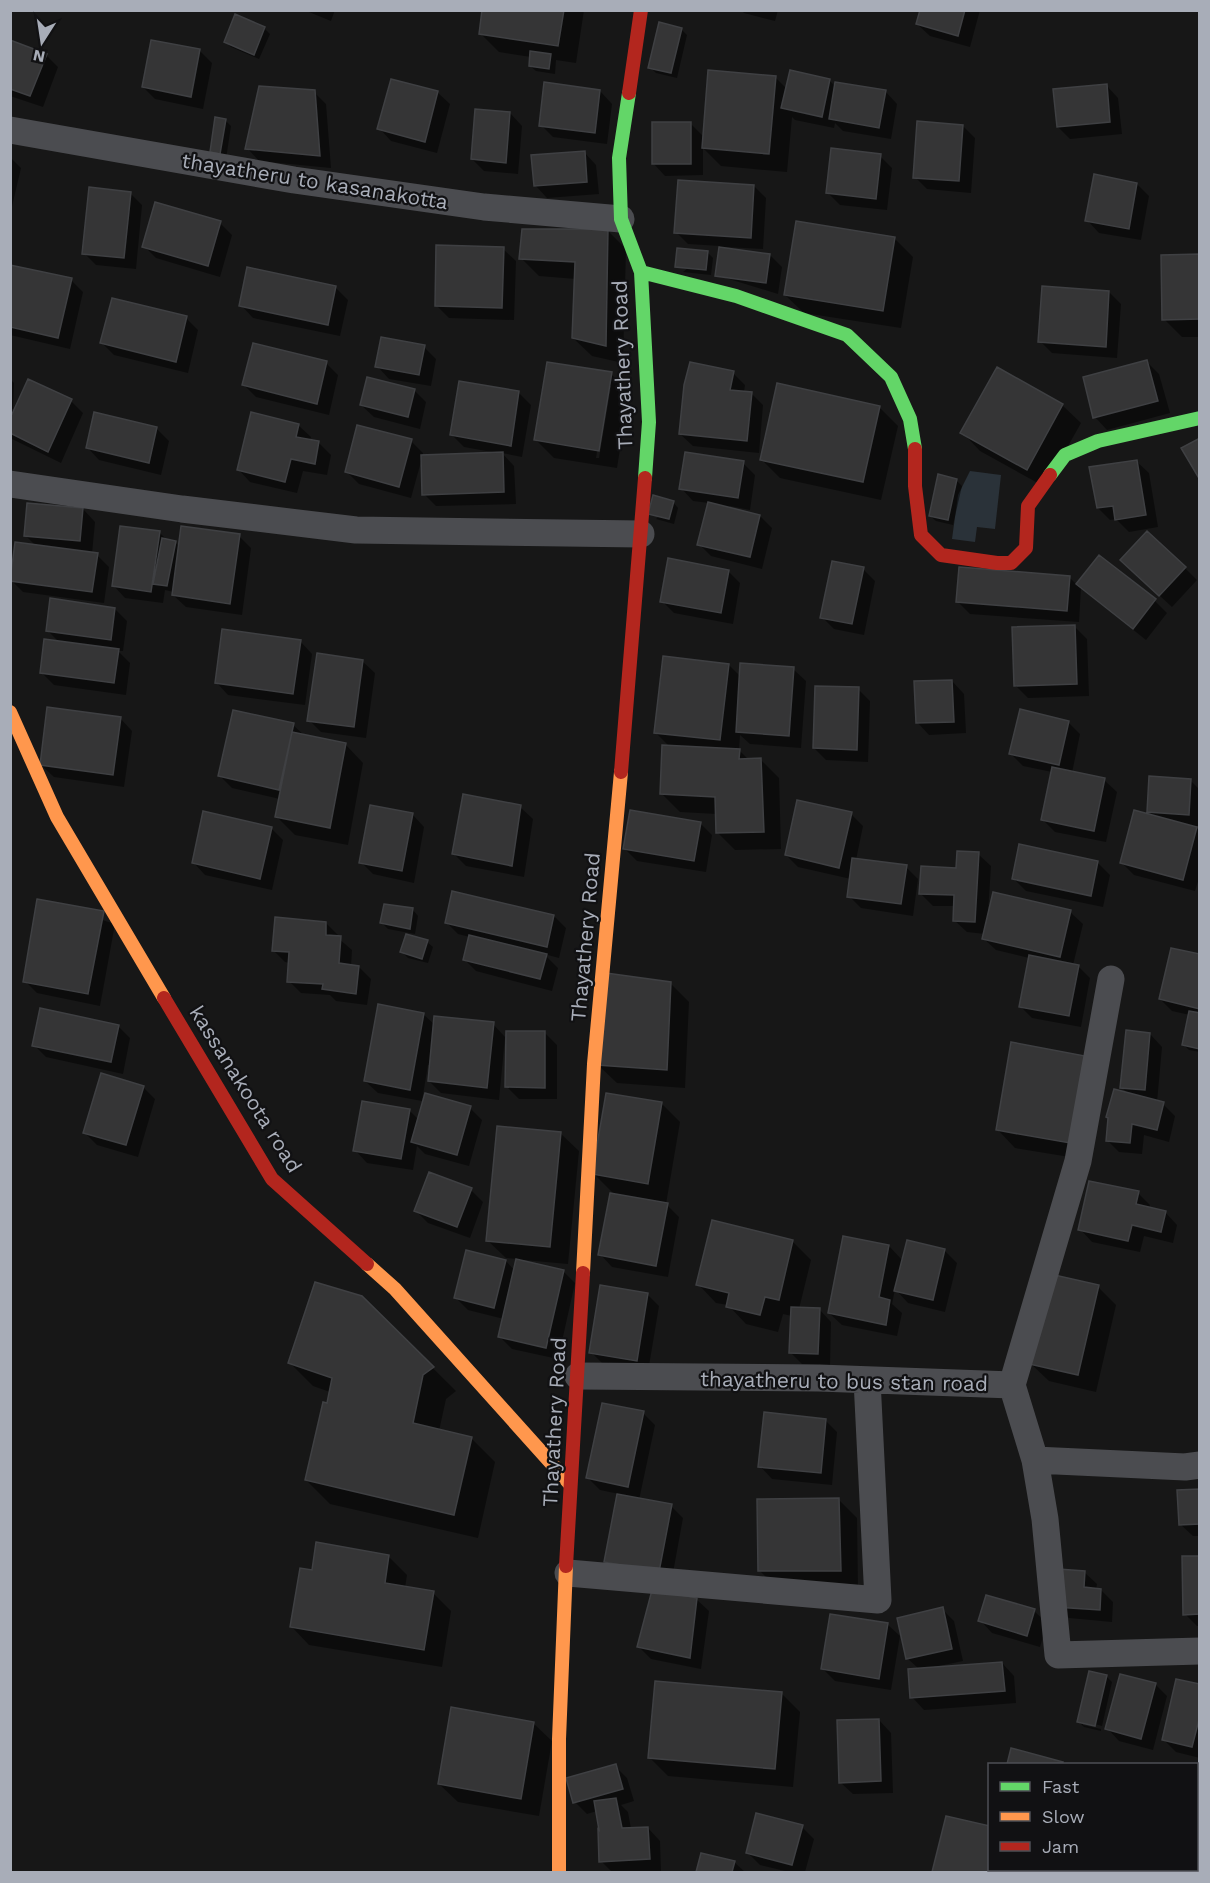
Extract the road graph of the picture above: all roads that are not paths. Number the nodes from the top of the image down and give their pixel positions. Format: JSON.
{"nodes":[{"id":1,"x":641,"y":10,"type":"edge"},
{"id":2,"x":10,"y":130,"type":"edge"},
{"id":3,"x":621,"y":219,"type":"junction"},
{"id":4,"x":641,"y":272,"type":"junction"},
{"id":5,"x":1200,"y":418,"type":"edge"},
{"id":6,"x":10,"y":484,"type":"edge"},
{"id":7,"x":641,"y":534,"type":"junction"},
{"id":8,"x":10,"y":712,"type":"edge"},
{"id":9,"x":1111,"y":980,"type":"dead end"},
{"id":10,"x":578,"y":1376,"type":"junction"},
{"id":11,"x":867,"y":1380,"type":"junction"},
{"id":12,"x":1012,"y":1385,"type":"junction"},
{"id":13,"x":1035,"y":1460,"type":"junction"},
{"id":14,"x":1200,"y":1465,"type":"edge"},
{"id":15,"x":570,"y":1484,"type":"junction"},
{"id":16,"x":568,"y":1573,"type":"junction"},
{"id":17,"x":1200,"y":1651,"type":"edge"},
{"id":18,"x":558,"y":1872,"type":"edge"}],
"edges":[{"from":1,"to":3,"type":"street","name":"Thayathery Road"},
{"from":2,"to":3,"type":"street","name":"thayatheru to kasanakotta"},
{"from":3,"to":4,"type":"street","name":"Thayathery Road"},
{"from":4,"to":5,"type":"street"},
{"from":4,"to":7,"type":"street","name":"Thayathery Road"},
{"from":6,"to":7,"type":"street"},
{"from":7,"to":10,"type":"street","name":"Thayathery Road"},
{"from":8,"to":15,"type":"street","name":"kassanakoota road"},
{"from":9,"to":12,"type":"street"},
{"from":10,"to":11,"type":"street","name":"thayatheru to bus stan road"},
{"from":10,"to":15,"type":"street","name":"Thayathery Road"},
{"from":11,"to":12,"type":"street","name":"thayatheru to bus stan road"},
{"from":11,"to":16,"type":"street"},
{"from":12,"to":13,"type":"street","name":"thayatheru to bus stan road"},
{"from":13,"to":14,"type":"street"},
{"from":13,"to":17,"type":"street","name":"thayatheru to bus stan road"},
{"from":15,"to":16,"type":"street","name":"Thayathery Road"},
{"from":16,"to":18,"type":"street","name":"Thayathery Road"}]}
